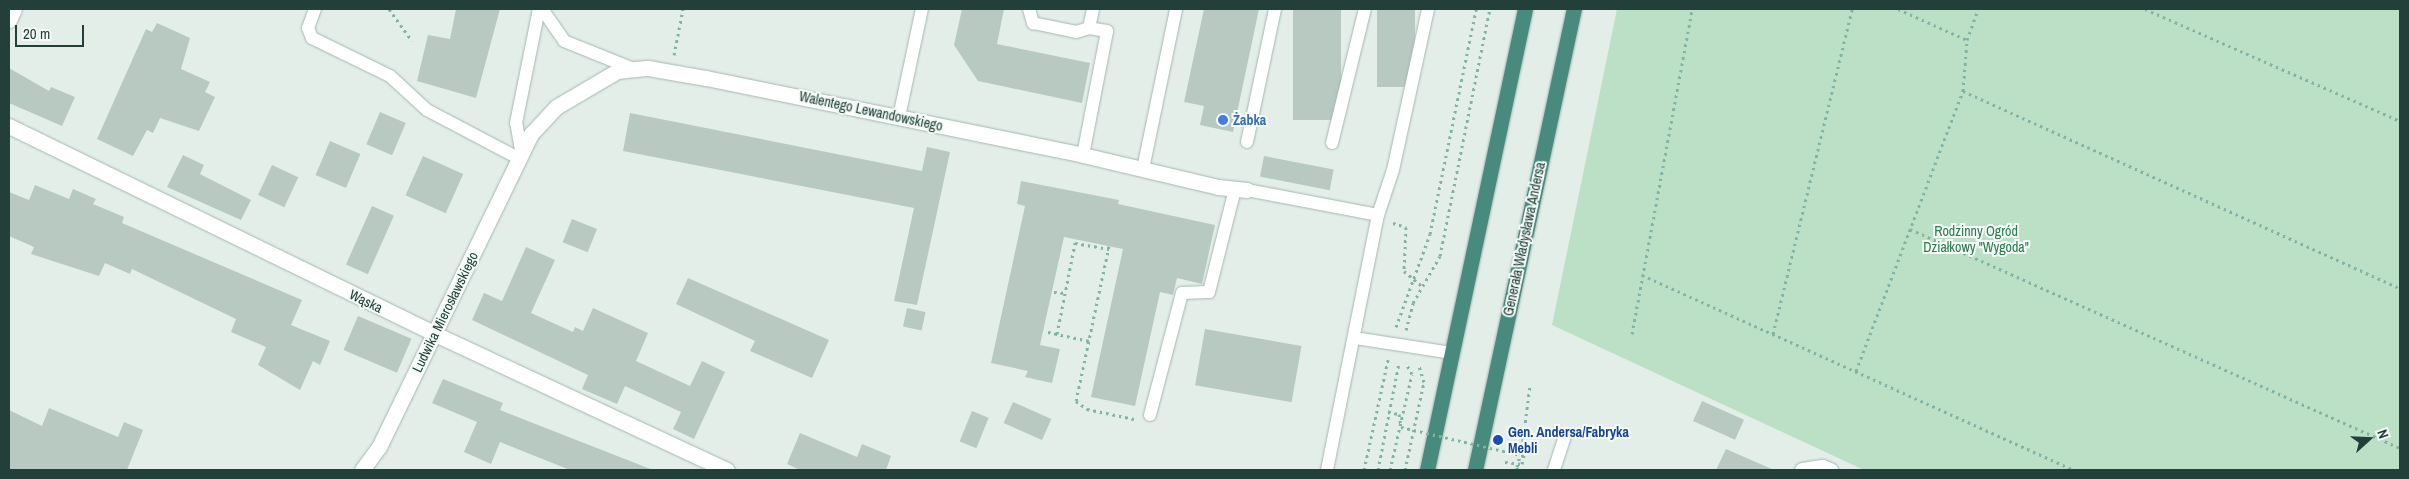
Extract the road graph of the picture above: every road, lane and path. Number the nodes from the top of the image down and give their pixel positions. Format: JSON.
{"nodes":[{"id":1,"x":14,"y":9,"type":"edge"},
{"id":2,"x":315,"y":9,"type":"edge"},
{"id":3,"x":389,"y":9,"type":"edge"},
{"id":4,"x":541,"y":9,"type":"edge"},
{"id":5,"x":683,"y":9,"type":"edge"},
{"id":6,"x":922,"y":9,"type":"edge"},
{"id":7,"x":1029,"y":9,"type":"edge"},
{"id":8,"x":1093,"y":9,"type":"edge"},
{"id":9,"x":1176,"y":9,"type":"edge"},
{"id":10,"x":1275,"y":9,"type":"edge"},
{"id":11,"x":1365,"y":9,"type":"edge"},
{"id":12,"x":1428,"y":9,"type":"edge"},
{"id":13,"x":1476,"y":9,"type":"edge"},
{"id":14,"x":1490,"y":9,"type":"edge"},
{"id":15,"x":1525,"y":9,"type":"edge"},
{"id":16,"x":1574,"y":9,"type":"edge"},
{"id":17,"x":1692,"y":9,"type":"edge"},
{"id":18,"x":1852,"y":9,"type":"edge"},
{"id":19,"x":1898,"y":9,"type":"edge"},
{"id":20,"x":1978,"y":9,"type":"edge"},
{"id":21,"x":2144,"y":9,"type":"edge"},
{"id":22,"x":9,"y":20,"type":"edge"},
{"id":23,"x":1089,"y":28,"type":"junction"},
{"id":24,"x":1967,"y":40,"type":"junction"},
{"id":25,"x":412,"y":41,"type":"dead end"},
{"id":26,"x":676,"y":43,"type":"dead end"},
{"id":27,"x":630,"y":68,"type":"junction"},
{"id":28,"x":1963,"y":91,"type":"junction"},
{"id":29,"x":899,"y":117,"type":"junction"},
{"id":30,"x":2400,"y":120,"type":"edge"},
{"id":31,"x":9,"y":126,"type":"edge"},
{"id":32,"x":1247,"y":142,"type":"dead end"},
{"id":33,"x":1332,"y":143,"type":"dead end"},
{"id":34,"x":519,"y":154,"type":"junction"},
{"id":35,"x":1083,"y":155,"type":"junction"},
{"id":36,"x":1143,"y":169,"type":"junction"},
{"id":37,"x":1241,"y":189,"type":"junction"},
{"id":38,"x":1378,"y":215,"type":"junction"},
{"id":39,"x":1910,"y":229,"type":"junction"},
{"id":40,"x":1642,"y":275,"type":"junction"},
{"id":41,"x":1413,"y":279,"type":"junction"},
{"id":42,"x":1422,"y":286,"type":"junction"},
{"id":43,"x":2400,"y":288,"type":"edge"},
{"id":44,"x":1054,"y":292,"type":"dead end"},
{"id":45,"x":1065,"y":294,"type":"junction"},
{"id":46,"x":1048,"y":332,"type":"dead end"},
{"id":47,"x":435,"y":334,"type":"junction"},
{"id":48,"x":1057,"y":334,"type":"junction"},
{"id":49,"x":1632,"y":334,"type":"dead end"},
{"id":50,"x":1773,"y":334,"type":"junction"},
{"id":51,"x":1355,"y":338,"type":"junction"},
{"id":52,"x":1089,"y":341,"type":"junction"},
{"id":53,"x":1398,"y":348,"type":"junction"},
{"id":54,"x":1452,"y":353,"type":"junction"},
{"id":55,"x":1856,"y":372,"type":"junction"},
{"id":56,"x":1530,"y":385,"type":"dead end"},
{"id":57,"x":1388,"y":412,"type":"junction"},
{"id":58,"x":1150,"y":415,"type":"joint"},
{"id":59,"x":1400,"y":427,"type":"junction"},
{"id":60,"x":1565,"y":437,"type":"dead end"},
{"id":61,"x":2400,"y":448,"type":"edge"},
{"id":62,"x":1520,"y":455,"type":"junction"},
{"id":63,"x":1505,"y":462,"type":"dead end"},
{"id":64,"x":1517,"y":469,"type":"edge"},
{"id":65,"x":362,"y":470,"type":"edge"},
{"id":66,"x":727,"y":470,"type":"edge"},
{"id":67,"x":1327,"y":470,"type":"edge"},
{"id":68,"x":1364,"y":470,"type":"edge"},
{"id":69,"x":1378,"y":470,"type":"edge"},
{"id":70,"x":1390,"y":470,"type":"edge"},
{"id":71,"x":1405,"y":470,"type":"edge"},
{"id":72,"x":1427,"y":470,"type":"edge"},
{"id":73,"x":1475,"y":470,"type":"edge"},
{"id":74,"x":1554,"y":470,"type":"edge"},
{"id":75,"x":1802,"y":470,"type":"edge"},
{"id":76,"x":1830,"y":470,"type":"edge"},
{"id":77,"x":2073,"y":470,"type":"edge"}],
"edges":[{"from":1,"to":22,"type":"street"},
{"from":2,"to":34,"type":"lane"},
{"from":3,"to":25,"type":"path"},
{"from":4,"to":27,"type":"lane"},
{"from":4,"to":34,"type":"lane"},
{"from":5,"to":26,"type":"path"},
{"from":6,"to":29,"type":"lane"},
{"from":7,"to":23,"type":"lane"},
{"from":8,"to":23,"type":"lane"},
{"from":9,"to":36,"type":"lane"},
{"from":10,"to":32,"type":"lane"},
{"from":11,"to":33,"type":"lane"},
{"from":12,"to":38,"type":"lane"},
{"from":13,"to":41,"type":"path"},
{"from":14,"to":42,"type":"path"},
{"from":15,"to":54,"type":"highway"},
{"from":16,"to":73,"type":"highway","name":"Generała Władysława Andersa"},
{"from":17,"to":40,"type":"path"},
{"from":18,"to":50,"type":"path"},
{"from":19,"to":24,"type":"path"},
{"from":20,"to":24,"type":"path"},
{"from":21,"to":30,"type":"path"},
{"from":23,"to":35,"type":"lane"},
{"from":24,"to":28,"type":"path"},
{"from":27,"to":29,"type":"street","name":"Walentego Lewandowskiego"},
{"from":27,"to":34,"type":"street","name":"Walentego Lewandowskiego"},
{"from":28,"to":39,"type":"path"},
{"from":28,"to":43,"type":"path"},
{"from":29,"to":35,"type":"street","name":"Walentego Lewandowskiego"},
{"from":31,"to":47,"type":"street","name":"Wąska"},
{"from":34,"to":47,"type":"street","name":"Ludwika Mierosławskiego"},
{"from":35,"to":36,"type":"street","name":"Walentego Lewandowskiego"},
{"from":36,"to":37,"type":"street","name":"Walentego Lewandowskiego"},
{"from":37,"to":38,"type":"lane"},
{"from":37,"to":58,"type":"lane"},
{"from":38,"to":41,"type":"path"},
{"from":38,"to":51,"type":"lane"},
{"from":39,"to":55,"type":"path"},
{"from":39,"to":61,"type":"path"},
{"from":40,"to":49,"type":"path"},
{"from":40,"to":50,"type":"path"},
{"from":41,"to":42,"type":"path"},
{"from":41,"to":53,"type":"path"},
{"from":42,"to":53,"type":"path"},
{"from":44,"to":45,"type":"path"},
{"from":45,"to":48,"type":"path"},
{"from":45,"to":52,"type":"path"},
{"from":46,"to":48,"type":"path"},
{"from":47,"to":65,"type":"street","name":"Ludwika Mierosławskiego"},
{"from":47,"to":66,"type":"street","name":"Wąska"},
{"from":48,"to":52,"type":"path"},
{"from":50,"to":55,"type":"path"},
{"from":51,"to":53,"type":"lane"},
{"from":51,"to":67,"type":"lane"},
{"from":52,"to":58,"type":"path"},
{"from":53,"to":54,"type":"lane"},
{"from":53,"to":57,"type":"path"},
{"from":53,"to":59,"type":"path"},
{"from":53,"to":68,"type":"path"},
{"from":53,"to":71,"type":"path"},
{"from":54,"to":72,"type":"highway"},
{"from":55,"to":77,"type":"path"},
{"from":56,"to":62,"type":"path","bridge":true},
{"from":57,"to":59,"type":"path","bridge":true},
{"from":57,"to":69,"type":"path"},
{"from":59,"to":62,"type":"path","bridge":true},
{"from":59,"to":70,"type":"path"},
{"from":60,"to":74,"type":"lane"},
{"from":62,"to":63,"type":"path","bridge":true},
{"from":62,"to":64,"type":"path","bridge":true},
{"from":75,"to":76,"type":"street"}]}
